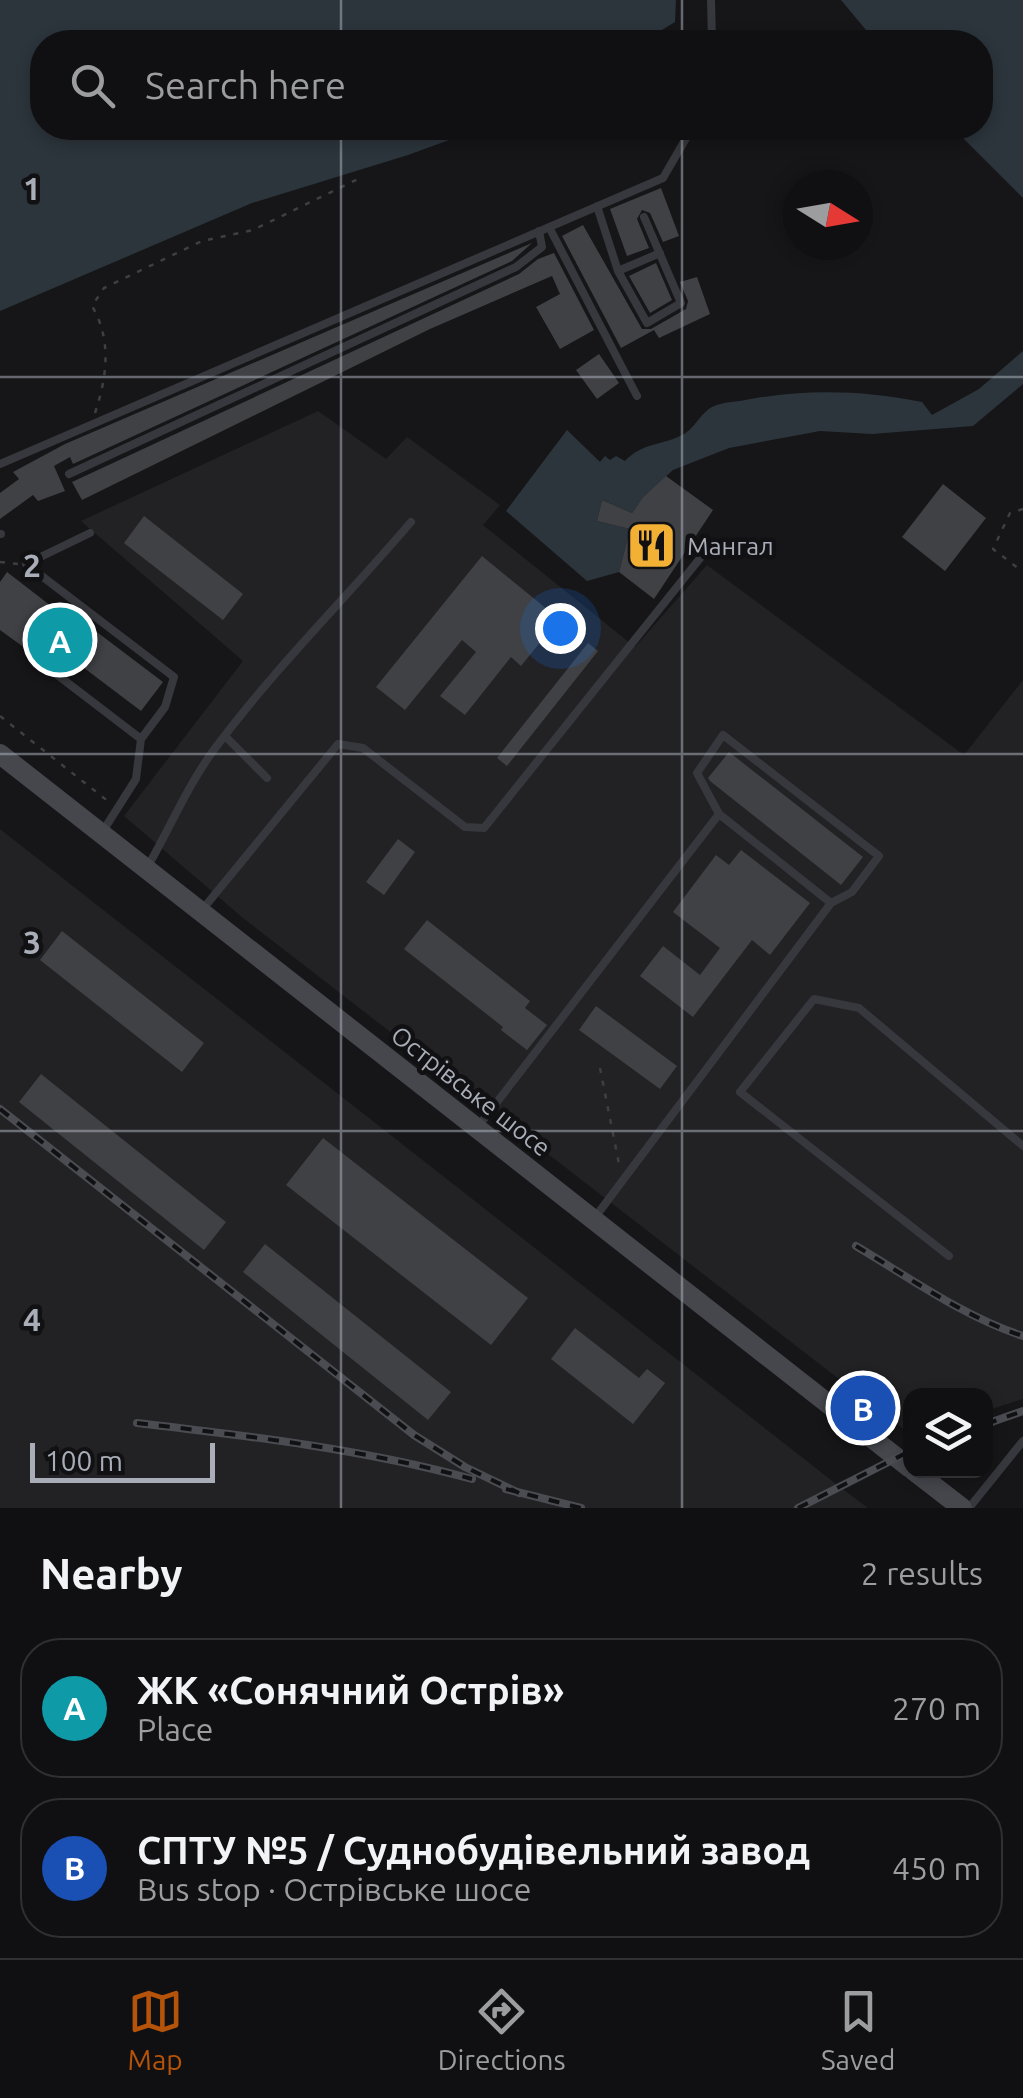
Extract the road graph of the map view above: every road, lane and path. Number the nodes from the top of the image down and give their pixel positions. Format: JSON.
{"nodes":[{"id":1,"x":711,"y":0,"type":"edge"},
{"id":2,"x":712,"y":30,"type":"edge"},
{"id":3,"x":685,"y":140,"type":"edge"},
{"id":4,"x":360,"y":178,"type":"dead end"},
{"id":5,"x":597,"y":206,"type":"junction"},
{"id":6,"x":644,"y":217,"type":"dead end"},
{"id":7,"x":549,"y":227,"type":"junction"},
{"id":8,"x":539,"y":231,"type":"junction"},
{"id":9,"x":660,"y":254,"type":"junction"},
{"id":10,"x":618,"y":271,"type":"junction"},
{"id":11,"x":637,"y":396,"type":"dead end"},
{"id":12,"x":91,"y":424,"type":"junction"},
{"id":13,"x":0,"y":464,"type":"edge"},
{"id":14,"x":69,"y":474,"type":"dead end"},
{"id":15,"x":1023,"y":509,"type":"edge"},
{"id":16,"x":411,"y":522,"type":"dead end"},
{"id":17,"x":90,"y":533,"type":"dead end"},
{"id":18,"x":701,"y":557,"type":"dead end"},
{"id":19,"x":0,"y":562,"type":"edge"},
{"id":20,"x":26,"y":564,"type":"junction"},
{"id":21,"x":1023,"y":572,"type":"edge"},
{"id":22,"x":43,"y":664,"type":"dead end"},
{"id":23,"x":0,"y":716,"type":"edge"},
{"id":24,"x":225,"y":736,"type":"junction"},
{"id":25,"x":141,"y":739,"type":"junction"},
{"id":26,"x":0,"y":754,"type":"edge"},
{"id":27,"x":267,"y":778,"type":"dead end"},
{"id":28,"x":118,"y":808,"type":"junction"},
{"id":29,"x":719,"y":814,"type":"junction"},
{"id":30,"x":102,"y":834,"type":"junction"},
{"id":31,"x":146,"y":868,"type":"junction"},
{"id":32,"x":831,"y":902,"type":"junction"},
{"id":33,"x":201,"y":911,"type":"junction"},
{"id":34,"x":600,"y":1068,"type":"dead end"},
{"id":35,"x":478,"y":1128,"type":"junction"},
{"id":36,"x":1023,"y":1146,"type":"edge"},
{"id":37,"x":622,"y":1180,"type":"junction"},
{"id":38,"x":594,"y":1219,"type":"junction"},
{"id":39,"x":950,"y":1256,"type":"dead end"},
{"id":40,"x":1023,"y":1441,"type":"edge"},
{"id":41,"x":903,"y":1463,"type":"edge"},
{"id":42,"x":923,"y":1478,"type":"edge"},
{"id":43,"x":965,"y":1508,"type":"edge"}],
"edges":[{"from":1,"to":2,"type":"lane"},
{"from":3,"to":5,"type":"lane"},
{"from":4,"to":12,"type":"path"},
{"from":5,"to":7,"type":"lane"},
{"from":5,"to":10,"type":"lane"},
{"from":6,"to":9,"type":"lane"},
{"from":7,"to":8,"type":"lane"},
{"from":7,"to":11,"type":"lane"},
{"from":8,"to":12,"type":"lane"},
{"from":8,"to":14,"type":"lane"},
{"from":9,"to":10,"type":"lane"},
{"from":9,"to":10,"type":"lane"},
{"from":12,"to":13,"type":"lane"},
{"from":15,"to":21,"type":"path"},
{"from":16,"to":24,"type":"lane"},
{"from":17,"to":20,"type":"lane"},
{"from":18,"to":33,"type":"lane"},
{"from":19,"to":20,"type":"path"},
{"from":20,"to":25,"type":"lane"},
{"from":22,"to":25,"type":"lane"},
{"from":23,"to":28,"type":"path"},
{"from":24,"to":27,"type":"lane"},
{"from":24,"to":31,"type":"lane"},
{"from":25,"to":28,"type":"lane"},
{"from":26,"to":30,"type":"street","name":"Острівське шосе"},
{"from":28,"to":30,"type":"lane"},
{"from":29,"to":32,"type":"lane"},
{"from":29,"to":32,"type":"lane"},
{"from":29,"to":35,"type":"lane"},
{"from":30,"to":31,"type":"street","name":"Острівське шосе"},
{"from":31,"to":33,"type":"street","name":"Острівське шосе"},
{"from":32,"to":37,"type":"lane"},
{"from":33,"to":35,"type":"street","name":"Острівське шосе"},
{"from":34,"to":37,"type":"path"},
{"from":35,"to":38,"type":"street","name":"Острівське шосе"},
{"from":36,"to":39,"type":"lane"},
{"from":37,"to":38,"type":"lane"},
{"from":38,"to":41,"type":"street","name":"Острівське шосе"},
{"from":40,"to":43,"type":"lane"},
{"from":42,"to":43,"type":"street","name":"Острівське шосе"}]}
